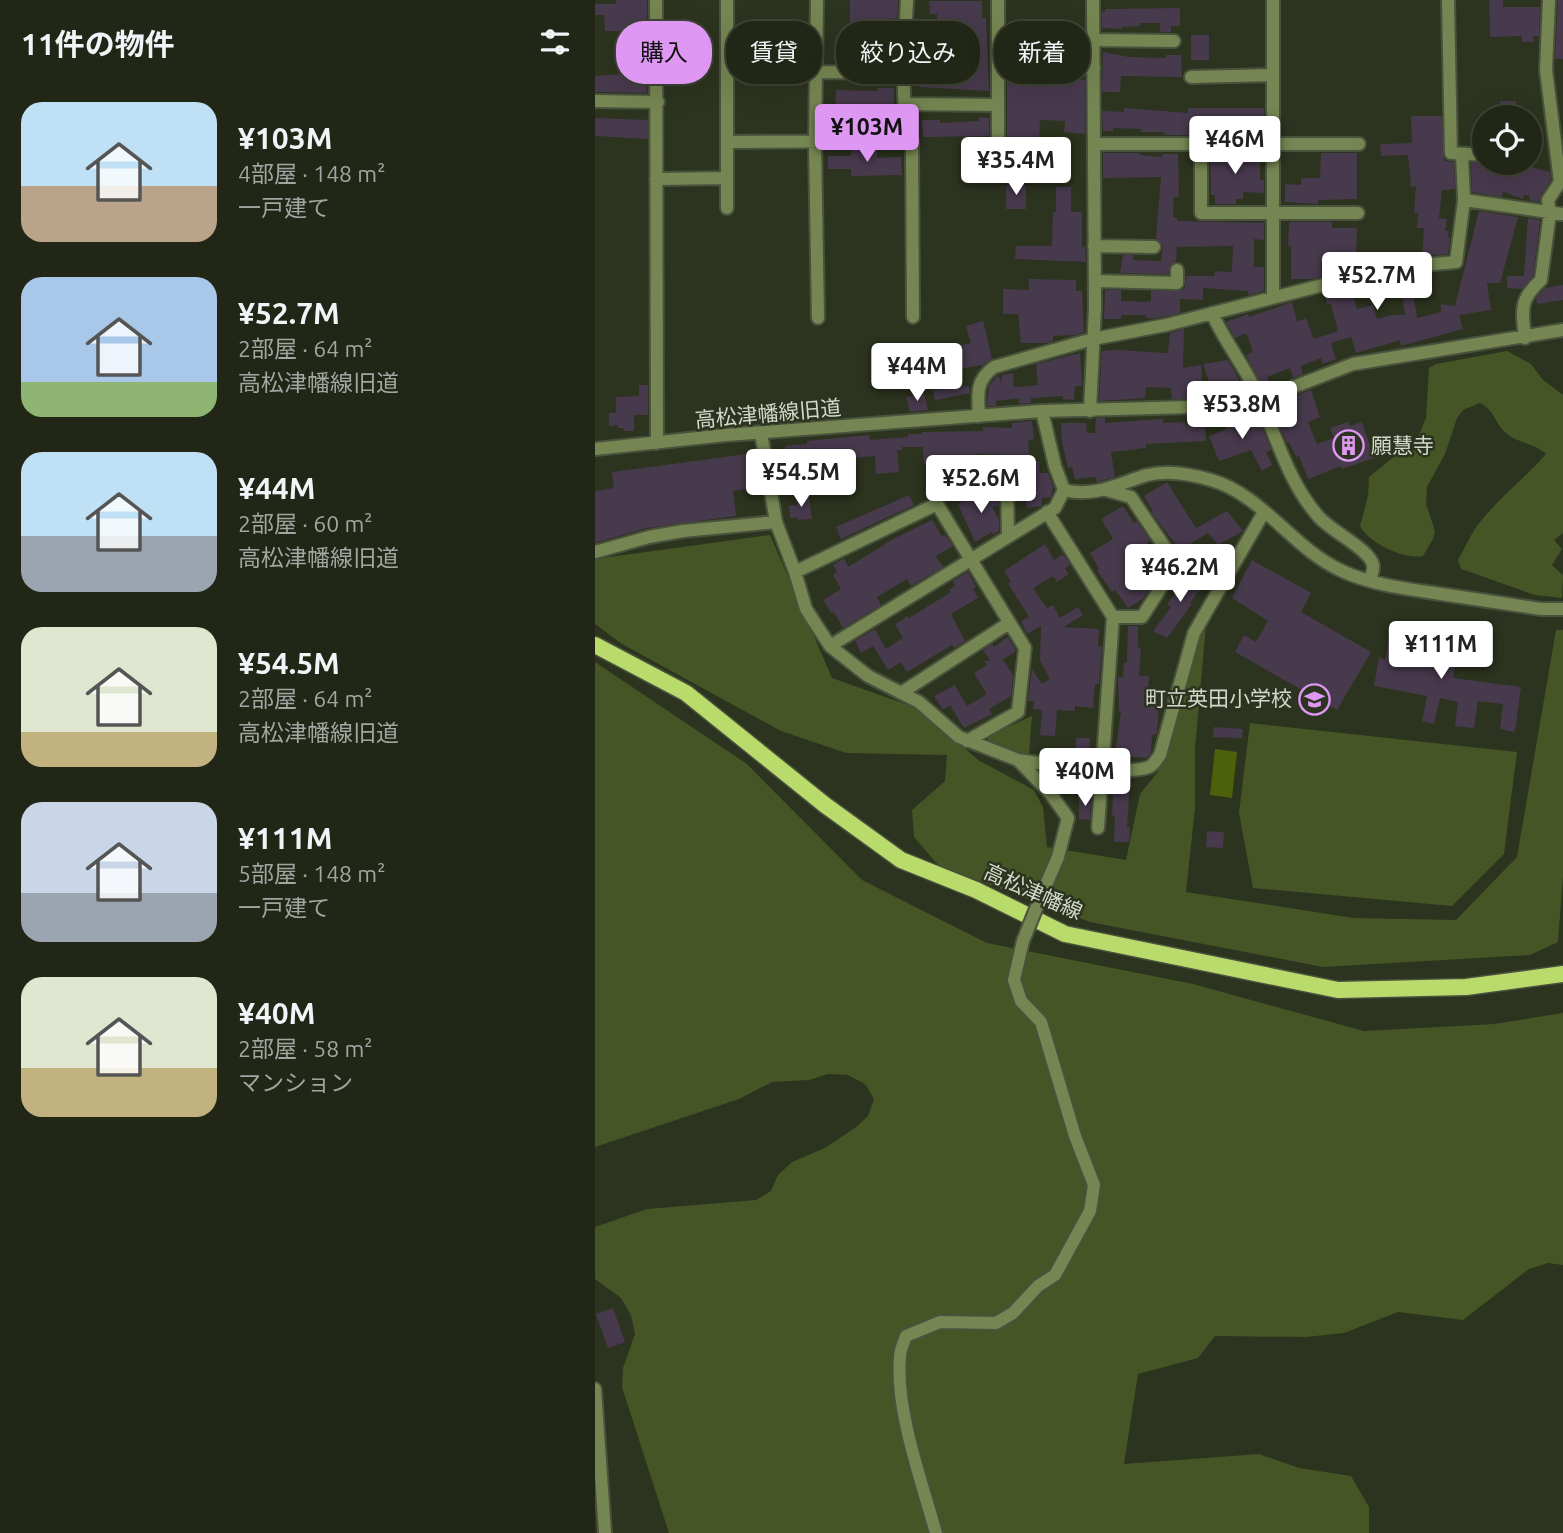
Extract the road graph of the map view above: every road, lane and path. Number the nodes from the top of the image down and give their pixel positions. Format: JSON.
{"nodes":[{"id":1,"x":656,"y":0,"type":"edge"},
{"id":2,"x":727,"y":0,"type":"edge"},
{"id":3,"x":817,"y":0,"type":"edge"},
{"id":4,"x":907,"y":0,"type":"edge"},
{"id":5,"x":998,"y":0,"type":"edge"},
{"id":6,"x":1093,"y":0,"type":"edge"},
{"id":7,"x":1273,"y":0,"type":"edge"},
{"id":8,"x":1448,"y":0,"type":"edge"},
{"id":9,"x":1549,"y":0,"type":"edge"},
{"id":10,"x":816,"y":21,"type":"edge"},
{"id":11,"x":907,"y":21,"type":"edge"},
{"id":12,"x":998,"y":21,"type":"edge"},
{"id":13,"x":1094,"y":40,"type":"junction"},
{"id":14,"x":1174,"y":41,"type":"dead end"},
{"id":15,"x":1090,"y":68,"type":"edge"},
{"id":16,"x":1094,"y":68,"type":"junction"},
{"id":17,"x":1272,"y":75,"type":"junction"},
{"id":18,"x":1191,"y":77,"type":"dead end"},
{"id":19,"x":815,"y":84,"type":"edge"},
{"id":20,"x":906,"y":84,"type":"edge"},
{"id":21,"x":998,"y":84,"type":"edge"},
{"id":22,"x":595,"y":101,"type":"edge"},
{"id":23,"x":658,"y":102,"type":"junction"},
{"id":24,"x":905,"y":104,"type":"junction"},
{"id":25,"x":998,"y":105,"type":"junction"},
{"id":26,"x":998,"y":140,"type":"dead end"},
{"id":27,"x":912,"y":141,"type":"junction"},
{"id":28,"x":727,"y":142,"type":"junction"},
{"id":29,"x":815,"y":143,"type":"junction"},
{"id":30,"x":1094,"y":144,"type":"junction"},
{"id":31,"x":1201,"y":144,"type":"junction"},
{"id":32,"x":1273,"y":144,"type":"junction"},
{"id":33,"x":1359,"y":145,"type":"dead end"},
{"id":34,"x":1462,"y":153,"type":"junction"},
{"id":35,"x":1472,"y":154,"type":"edge"},
{"id":36,"x":1561,"y":167,"type":"edge"},
{"id":37,"x":656,"y":178,"type":"junction"},
{"id":38,"x":727,"y":178,"type":"junction"},
{"id":39,"x":1464,"y":200,"type":"junction"},
{"id":40,"x":727,"y":208,"type":"dead end"},
{"id":41,"x":1358,"y":213,"type":"dead end"},
{"id":42,"x":1273,"y":214,"type":"junction"},
{"id":43,"x":1556,"y":214,"type":"edge"},
{"id":44,"x":1094,"y":246,"type":"junction"},
{"id":45,"x":1154,"y":247,"type":"dead end"},
{"id":46,"x":1177,"y":270,"type":"dead end"},
{"id":47,"x":1094,"y":281,"type":"junction"},
{"id":48,"x":1273,"y":296,"type":"junction"},
{"id":49,"x":1212,"y":313,"type":"junction"},
{"id":50,"x":913,"y":317,"type":"dead end"},
{"id":51,"x":818,"y":318,"type":"dead end"},
{"id":52,"x":1563,"y":330,"type":"edge"},
{"id":53,"x":1525,"y":338,"type":"junction"},
{"id":54,"x":1093,"y":339,"type":"junction"},
{"id":55,"x":1260,"y":400,"type":"junction"},
{"id":56,"x":1042,"y":411,"type":"junction"},
{"id":57,"x":1090,"y":411,"type":"junction"},
{"id":58,"x":979,"y":416,"type":"junction"},
{"id":59,"x":761,"y":433,"type":"junction"},
{"id":60,"x":657,"y":443,"type":"junction"},
{"id":61,"x":595,"y":449,"type":"edge"},
{"id":62,"x":1007,"y":480,"type":"dead end"},
{"id":63,"x":1106,"y":489,"type":"junction"},
{"id":64,"x":1064,"y":490,"type":"junction"},
{"id":65,"x":1047,"y":512,"type":"junction"},
{"id":66,"x":1264,"y":512,"type":"junction"},
{"id":67,"x":776,"y":522,"type":"junction"},
{"id":68,"x":1008,"y":535,"type":"junction"},
{"id":69,"x":595,"y":552,"type":"edge"},
{"id":70,"x":969,"y":559,"type":"junction"},
{"id":71,"x":795,"y":572,"type":"junction"},
{"id":72,"x":1370,"y":580,"type":"junction"},
{"id":73,"x":1563,"y":609,"type":"edge"},
{"id":74,"x":1113,"y":617,"type":"junction"},
{"id":75,"x":1009,"y":623,"type":"junction"},
{"id":76,"x":595,"y":645,"type":"edge"},
{"id":77,"x":830,"y":646,"type":"junction"},
{"id":78,"x":901,"y":693,"type":"junction"},
{"id":79,"x":967,"y":741,"type":"junction"},
{"id":80,"x":1018,"y":760,"type":"junction"},
{"id":81,"x":1101,"y":768,"type":"junction"},
{"id":82,"x":1098,"y":828,"type":"dead end"},
{"id":83,"x":1563,"y":974,"type":"edge"},
{"id":84,"x":595,"y":1389,"type":"edge"},
{"id":85,"x":605,"y":1533,"type":"edge"},
{"id":86,"x":936,"y":1533,"type":"edge"}],
"edges":[{"from":1,"to":23,"type":"street"},
{"from":2,"to":28,"type":"street"},
{"from":3,"to":10,"type":"street"},
{"from":4,"to":11,"type":"street"},
{"from":5,"to":12,"type":"street"},
{"from":6,"to":13,"type":"street"},
{"from":7,"to":17,"type":"street"},
{"from":8,"to":34,"type":"street"},
{"from":9,"to":36,"type":"street"},
{"from":13,"to":14,"type":"street"},
{"from":13,"to":16,"type":"street"},
{"from":15,"to":16,"type":"street"},
{"from":16,"to":30,"type":"street"},
{"from":17,"to":18,"type":"street"},
{"from":17,"to":32,"type":"street"},
{"from":19,"to":29,"type":"street"},
{"from":20,"to":24,"type":"street"},
{"from":21,"to":25,"type":"street"},
{"from":22,"to":23,"type":"street"},
{"from":23,"to":37,"type":"street"},
{"from":24,"to":25,"type":"street"},
{"from":24,"to":27,"type":"street"},
{"from":25,"to":26,"type":"street"},
{"from":27,"to":29,"type":"street"},
{"from":27,"to":50,"type":"street"},
{"from":28,"to":29,"type":"street"},
{"from":28,"to":38,"type":"street"},
{"from":29,"to":51,"type":"street"},
{"from":30,"to":31,"type":"street"},
{"from":30,"to":44,"type":"street"},
{"from":31,"to":32,"type":"street"},
{"from":31,"to":42,"type":"street"},
{"from":32,"to":33,"type":"street"},
{"from":32,"to":42,"type":"street"},
{"from":34,"to":35,"type":"street"},
{"from":34,"to":39,"type":"street"},
{"from":36,"to":43,"type":"street"},
{"from":37,"to":38,"type":"street"},
{"from":37,"to":60,"type":"street"},
{"from":38,"to":40,"type":"street"},
{"from":39,"to":43,"type":"street"},
{"from":39,"to":48,"type":"street"},
{"from":41,"to":42,"type":"street"},
{"from":42,"to":48,"type":"street"},
{"from":43,"to":53,"type":"street"},
{"from":44,"to":45,"type":"street"},
{"from":44,"to":47,"type":"street"},
{"from":46,"to":47,"type":"street"},
{"from":47,"to":54,"type":"street"},
{"from":48,"to":49,"type":"street"},
{"from":49,"to":54,"type":"street"},
{"from":49,"to":55,"type":"street"},
{"from":52,"to":53,"type":"street","name":"高松津幡線旧道"},
{"from":53,"to":55,"type":"street","name":"高松津幡線旧道"},
{"from":54,"to":57,"type":"street"},
{"from":54,"to":58,"type":"street"},
{"from":55,"to":57,"type":"street","name":"高松津幡線旧道"},
{"from":55,"to":72,"type":"street"},
{"from":56,"to":57,"type":"street","name":"高松津幡線旧道"},
{"from":56,"to":58,"type":"street","name":"高松津幡線旧道"},
{"from":56,"to":64,"type":"street"},
{"from":58,"to":59,"type":"street","name":"高松津幡線旧道"},
{"from":59,"to":60,"type":"street","name":"高松津幡線旧道"},
{"from":59,"to":67,"type":"street"},
{"from":60,"to":61,"type":"street","name":"高松津幡線旧道"},
{"from":62,"to":68,"type":"street"},
{"from":63,"to":64,"type":"street"},
{"from":63,"to":66,"type":"street"},
{"from":63,"to":74,"type":"street"},
{"from":64,"to":65,"type":"street"},
{"from":65,"to":68,"type":"street"},
{"from":65,"to":74,"type":"street"},
{"from":66,"to":72,"type":"street"},
{"from":66,"to":81,"type":"street"},
{"from":67,"to":69,"type":"street"},
{"from":67,"to":71,"type":"street"},
{"from":68,"to":70,"type":"street"},
{"from":70,"to":71,"type":"street"},
{"from":70,"to":75,"type":"street"},
{"from":70,"to":77,"type":"street"},
{"from":71,"to":77,"type":"street"},
{"from":72,"to":73,"type":"street"},
{"from":74,"to":81,"type":"street"},
{"from":75,"to":78,"type":"street"},
{"from":75,"to":79,"type":"street"},
{"from":76,"to":83,"type":"main road","name":"高松津幡線"},
{"from":77,"to":78,"type":"street"},
{"from":78,"to":79,"type":"street"},
{"from":79,"to":80,"type":"street"},
{"from":80,"to":81,"type":"street"},
{"from":80,"to":86,"type":"street","bridge":true},
{"from":81,"to":82,"type":"street"},
{"from":84,"to":85,"type":"street"}]}
